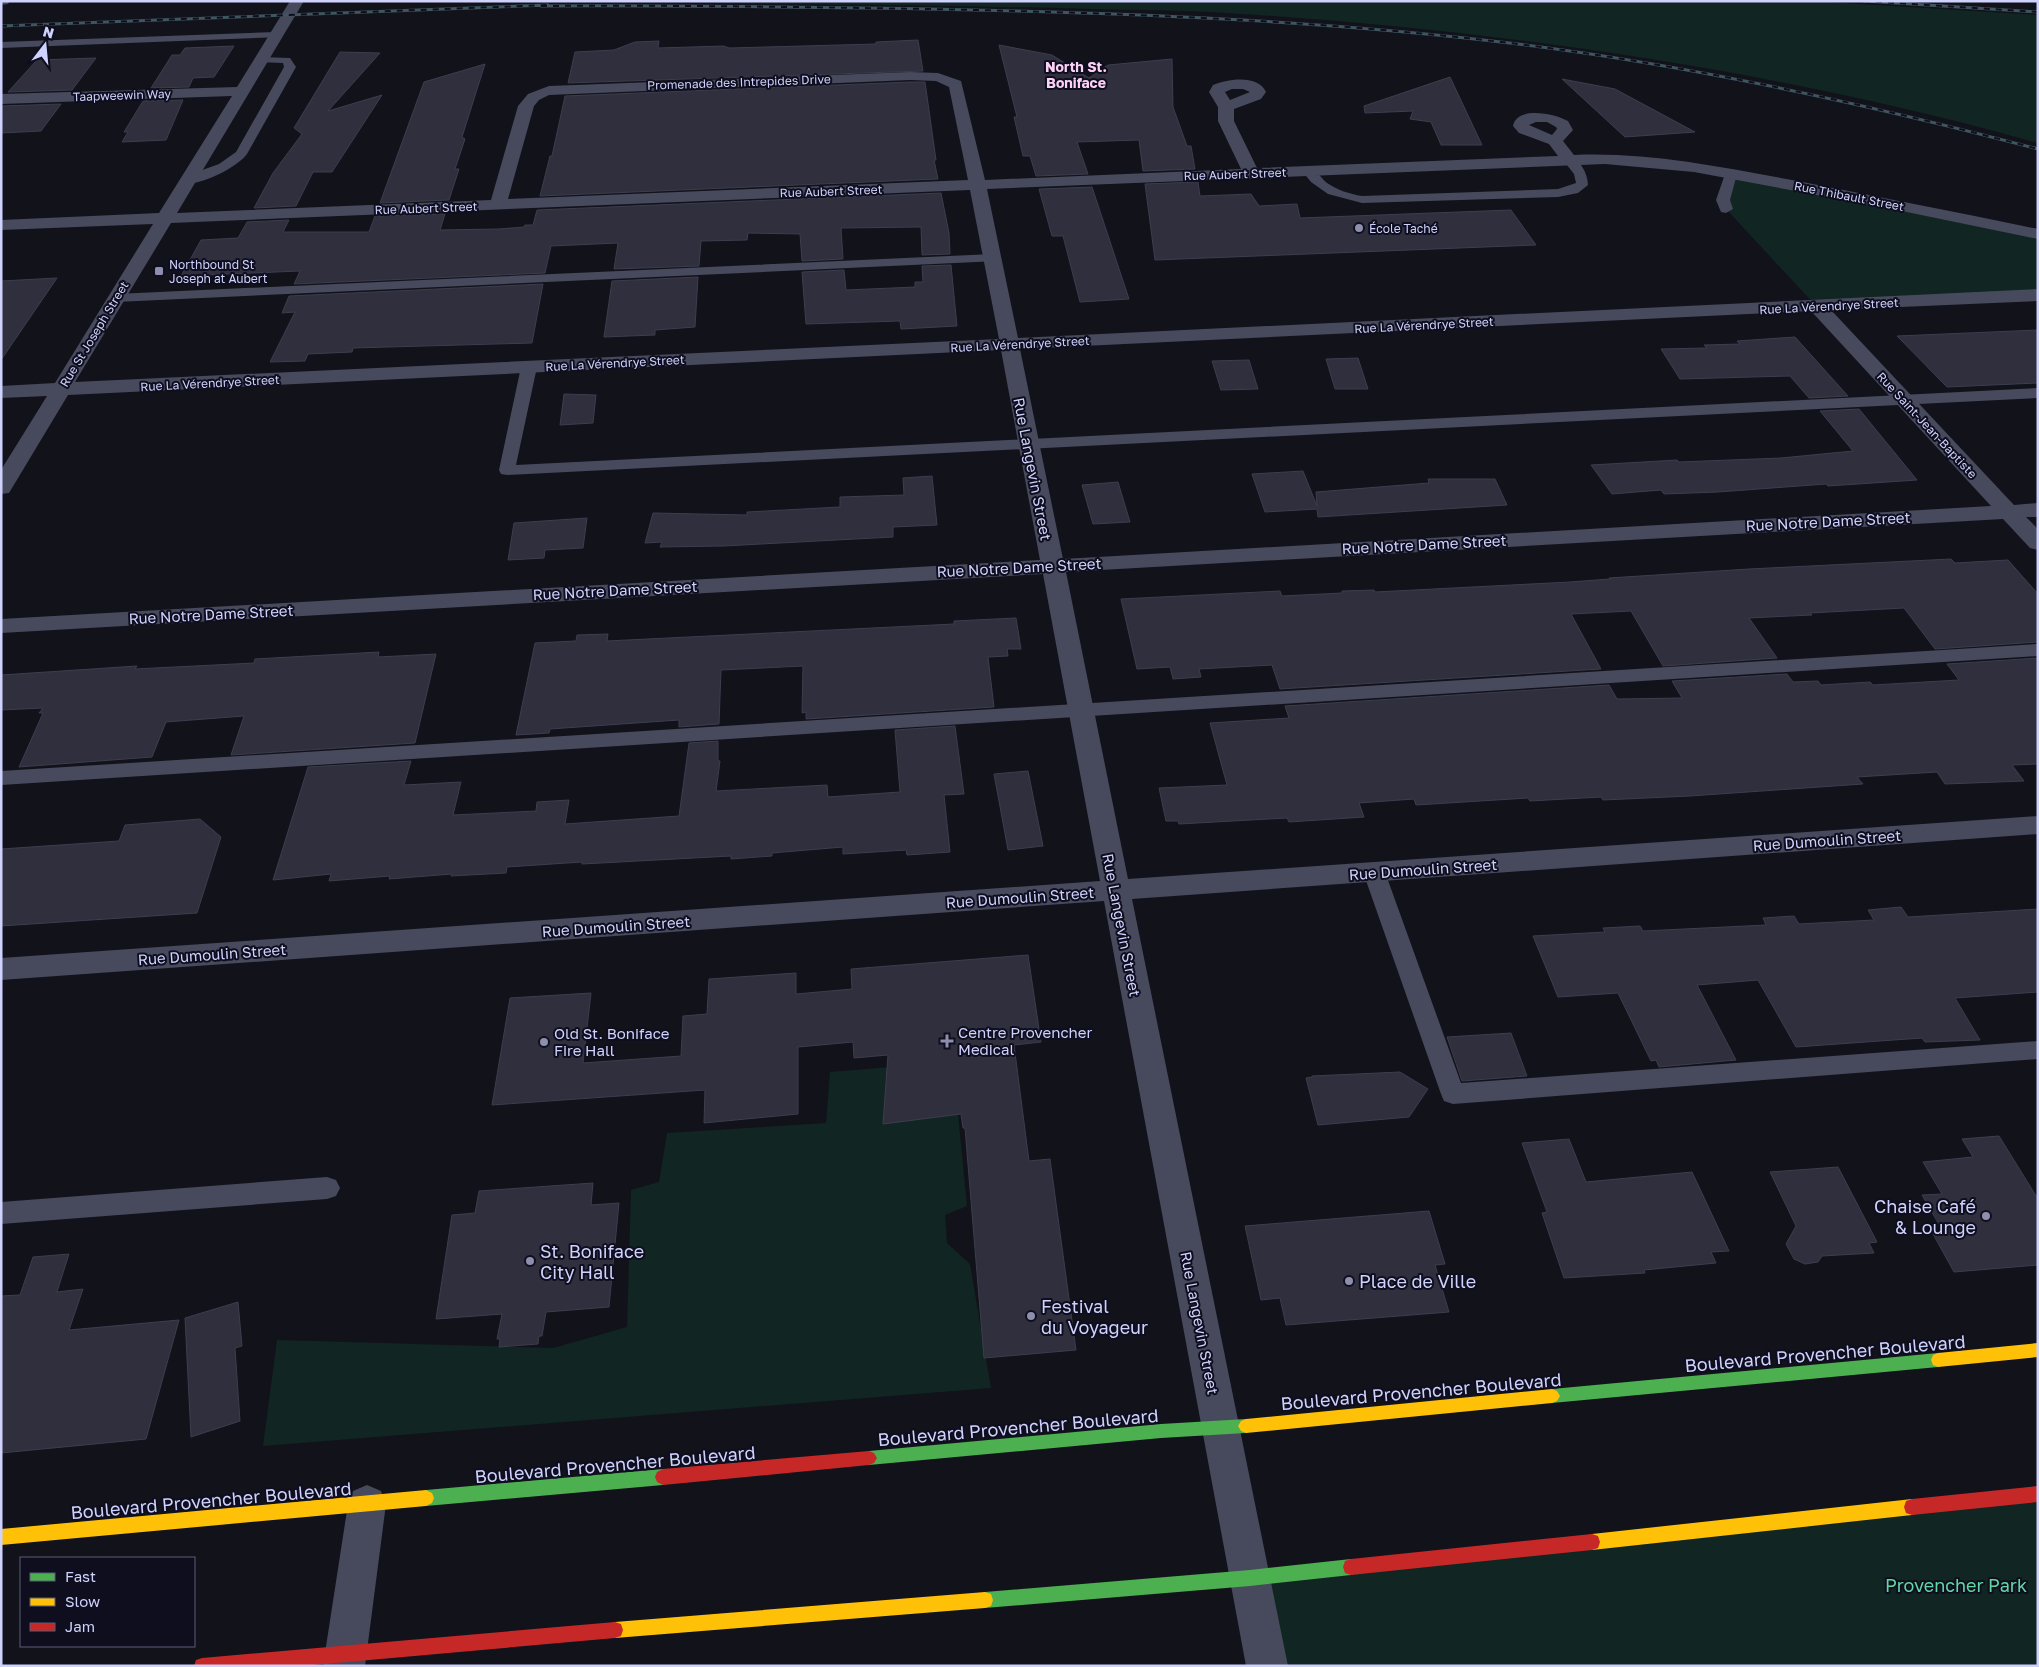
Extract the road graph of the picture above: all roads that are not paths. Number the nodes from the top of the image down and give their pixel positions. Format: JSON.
{"nodes":[{"id":1,"x":297,"y":1,"type":"edge"},
{"id":2,"x":276,"y":35,"type":"junction"},
{"id":3,"x":1,"y":45,"type":"edge"},
{"id":4,"x":261,"y":60,"type":"junction"},
{"id":5,"x":243,"y":91,"type":"junction"},
{"id":6,"x":1,"y":99,"type":"edge"},
{"id":7,"x":1226,"y":107,"type":"dead end"},
{"id":8,"x":1555,"y":141,"type":"dead end"},
{"id":9,"x":1569,"y":160,"type":"junction"},
{"id":10,"x":1660,"y":163,"type":"joint"},
{"id":11,"x":1308,"y":171,"type":"junction"},
{"id":12,"x":1251,"y":173,"type":"junction"},
{"id":13,"x":1731,"y":174,"type":"junction"},
{"id":14,"x":188,"y":180,"type":"junction"},
{"id":15,"x":977,"y":185,"type":"junction"},
{"id":16,"x":498,"y":205,"type":"junction"},
{"id":17,"x":1726,"y":209,"type":"dead end"},
{"id":18,"x":165,"y":218,"type":"junction"},
{"id":19,"x":1,"y":225,"type":"edge"},
{"id":20,"x":2038,"y":234,"type":"edge"},
{"id":21,"x":993,"y":258,"type":"junction"},
{"id":22,"x":2038,"y":295,"type":"edge"},
{"id":23,"x":116,"y":298,"type":"junction"},
{"id":24,"x":1817,"y":306,"type":"junction"},
{"id":25,"x":1008,"y":344,"type":"junction"},
{"id":26,"x":529,"y":367,"type":"junction"},
{"id":27,"x":61,"y":390,"type":"junction"},
{"id":28,"x":1,"y":392,"type":"edge"},
{"id":29,"x":2038,"y":393,"type":"edge"},
{"id":30,"x":1904,"y":400,"type":"junction"},
{"id":31,"x":1028,"y":445,"type":"junction"},
{"id":32,"x":1,"y":488,"type":"edge"},
{"id":33,"x":2038,"y":510,"type":"edge"},
{"id":34,"x":2008,"y":511,"type":"junction"},
{"id":35,"x":2038,"y":543,"type":"edge"},
{"id":36,"x":1052,"y":565,"type":"junction"},
{"id":37,"x":1,"y":626,"type":"edge"},
{"id":38,"x":2038,"y":650,"type":"edge"},
{"id":39,"x":1080,"y":711,"type":"junction"},
{"id":40,"x":1,"y":778,"type":"edge"},
{"id":41,"x":2038,"y":825,"type":"edge"},
{"id":42,"x":1374,"y":872,"type":"junction"},
{"id":43,"x":1115,"y":890,"type":"junction"},
{"id":44,"x":1,"y":969,"type":"edge"},
{"id":45,"x":2038,"y":1050,"type":"edge"},
{"id":46,"x":327,"y":1188,"type":"dead end"},
{"id":47,"x":1,"y":1212,"type":"edge"},
{"id":48,"x":2038,"y":1350,"type":"edge"},
{"id":49,"x":1221,"y":1428,"type":"junction"},
{"id":50,"x":2038,"y":1494,"type":"edge"},
{"id":51,"x":367,"y":1504,"type":"junction"},
{"id":52,"x":1,"y":1537,"type":"edge"},
{"id":53,"x":1250,"y":1578,"type":"junction"},
{"id":54,"x":345,"y":1659,"type":"edge"},
{"id":55,"x":202,"y":1666,"type":"edge"},
{"id":56,"x":1267,"y":1666,"type":"edge"}],
"edges":[{"from":1,"to":2,"type":"street","name":"Rue St Joseph Street"},
{"from":2,"to":3,"type":"lane"},
{"from":2,"to":4,"type":"street","name":"Rue St Joseph Street"},
{"from":4,"to":5,"type":"street","name":"Rue St Joseph Street"},
{"from":4,"to":14,"type":"lane"},
{"from":5,"to":6,"type":"street","name":"Taapweewin Way"},
{"from":5,"to":14,"type":"street","name":"Rue St Joseph Street"},
{"from":7,"to":12,"type":"street"},
{"from":8,"to":9,"type":"street"},
{"from":9,"to":10,"type":"street","name":"Rue Aubert Street"},
{"from":9,"to":11,"type":"street","name":"Rue Aubert Street"},
{"from":9,"to":11,"type":"lane"},
{"from":10,"to":13,"type":"street","name":"Rue Thibault Street"},
{"from":11,"to":12,"type":"street","name":"Rue Aubert Street"},
{"from":12,"to":15,"type":"street","name":"Rue Aubert Street"},
{"from":13,"to":17,"type":"lane"},
{"from":13,"to":20,"type":"street","name":"Rue Thibault Street"},
{"from":14,"to":18,"type":"street","name":"Rue St Joseph Street"},
{"from":15,"to":16,"type":"street","name":"Rue Aubert Street"},
{"from":15,"to":16,"type":"street","name":"Promenade des Intrepides Drive"},
{"from":15,"to":21,"type":"street","name":"Rue Langevin Street"},
{"from":16,"to":18,"type":"street","name":"Rue Aubert Street"},
{"from":18,"to":19,"type":"street","name":"Rue Aubert Street"},
{"from":18,"to":23,"type":"street","name":"Rue St Joseph Street"},
{"from":21,"to":23,"type":"lane"},
{"from":21,"to":25,"type":"street","name":"Rue Langevin Street"},
{"from":22,"to":24,"type":"street","name":"Rue La Vérendrye Street"},
{"from":23,"to":27,"type":"street","name":"Rue St Joseph Street"},
{"from":24,"to":25,"type":"street","name":"Rue La Vérendrye Street"},
{"from":24,"to":30,"type":"street","name":"Rue Saint-Jean-Baptiste"},
{"from":25,"to":26,"type":"street","name":"Rue La Vérendrye Street"},
{"from":25,"to":31,"type":"street","name":"Rue Langevin Street"},
{"from":26,"to":27,"type":"street","name":"Rue La Vérendrye Street"},
{"from":26,"to":31,"type":"lane"},
{"from":27,"to":28,"type":"street","name":"Rue La Vérendrye Street"},
{"from":27,"to":32,"type":"street","name":"Rue St Joseph Street"},
{"from":29,"to":30,"type":"lane"},
{"from":30,"to":31,"type":"lane"},
{"from":30,"to":34,"type":"street","name":"Rue Saint-Jean-Baptiste"},
{"from":31,"to":36,"type":"street","name":"Rue Langevin Street"},
{"from":33,"to":34,"type":"street","name":"Rue Notre Dame Street"},
{"from":34,"to":35,"type":"street","name":"Rue Saint-Jean-Baptiste"},
{"from":34,"to":36,"type":"street","name":"Rue Notre Dame Street"},
{"from":36,"to":37,"type":"street","name":"Rue Notre Dame Street"},
{"from":36,"to":39,"type":"street","name":"Rue Langevin Street"},
{"from":38,"to":39,"type":"lane"},
{"from":39,"to":40,"type":"lane"},
{"from":39,"to":43,"type":"street","name":"Rue Langevin Street"},
{"from":41,"to":42,"type":"street","name":"Rue Dumoulin Street"},
{"from":42,"to":43,"type":"street","name":"Rue Dumoulin Street"},
{"from":42,"to":45,"type":"lane"},
{"from":43,"to":44,"type":"street","name":"Rue Dumoulin Street"},
{"from":43,"to":49,"type":"street","name":"Rue Langevin Street"},
{"from":46,"to":47,"type":"lane"},
{"from":48,"to":49,"type":"main road","name":"Boulevard Provencher Boulevard"},
{"from":49,"to":51,"type":"main road","name":"Boulevard Provencher Boulevard"},
{"from":49,"to":53,"type":"street","name":"Rue Langevin Street"},
{"from":50,"to":53,"type":"main road"},
{"from":51,"to":52,"type":"main road","name":"Boulevard Provencher Boulevard"},
{"from":51,"to":54,"type":"street"},
{"from":53,"to":54,"type":"main road"},
{"from":53,"to":56,"type":"street","name":"Rue Langevin Street"},
{"from":54,"to":55,"type":"main road"}]}
